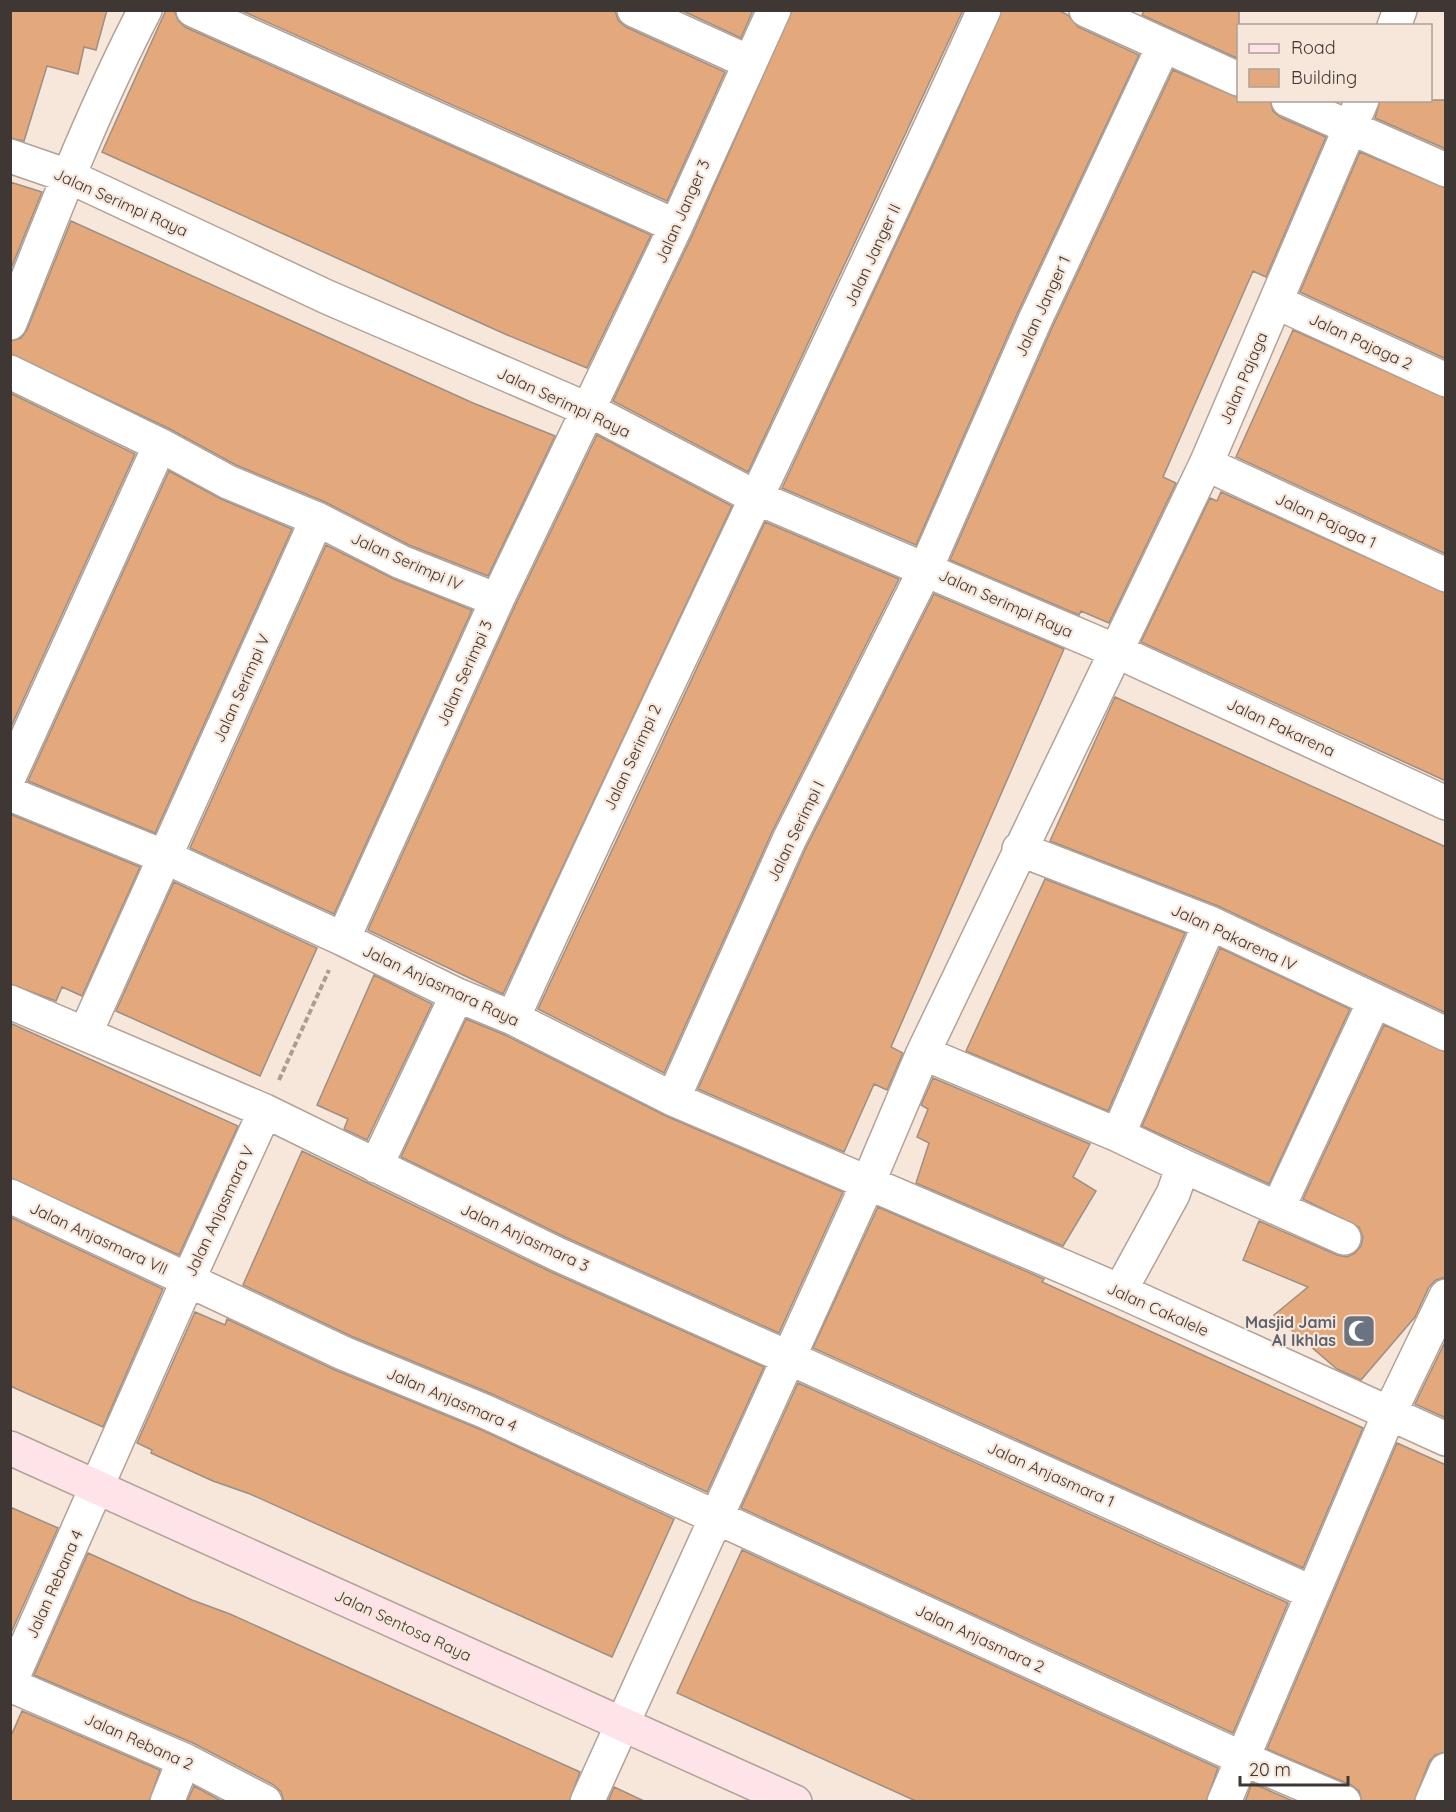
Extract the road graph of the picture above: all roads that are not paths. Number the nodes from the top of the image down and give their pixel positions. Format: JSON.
{"nodes":[{"id":1,"x":145,"y":10,"type":"edge"},
{"id":2,"x":194,"y":10,"type":"edge"},
{"id":3,"x":634,"y":10,"type":"edge"},
{"id":4,"x":774,"y":10,"type":"edge"},
{"id":5,"x":984,"y":10,"type":"edge"},
{"id":6,"x":1086,"y":10,"type":"edge"},
{"id":7,"x":1163,"y":47,"type":"junction"},
{"id":8,"x":748,"y":62,"type":"junction"},
{"id":9,"x":1237,"y":78,"type":"edge"},
{"id":10,"x":1298,"y":102,"type":"edge"},
{"id":11,"x":1357,"y":114,"type":"edge"},
{"id":12,"x":10,"y":156,"type":"edge"},
{"id":13,"x":1446,"y":170,"type":"edge"},
{"id":14,"x":68,"y":176,"type":"junction"},
{"id":15,"x":676,"y":226,"type":"junction"},
{"id":16,"x":1276,"y":302,"type":"junction"},
{"id":17,"x":10,"y":323,"type":"edge"},
{"id":18,"x":10,"y":372,"type":"edge"},
{"id":19,"x":1446,"y":380,"type":"edge"},
{"id":20,"x":589,"y":410,"type":"junction"},
{"id":21,"x":160,"y":445,"type":"junction"},
{"id":22,"x":1206,"y":464,"type":"junction"},
{"id":23,"x":757,"y":498,"type":"junction"},
{"id":24,"x":317,"y":519,"type":"junction"},
{"id":25,"x":926,"y":568,"type":"junction"},
{"id":26,"x":1446,"y":575,"type":"edge"},
{"id":27,"x":497,"y":600,"type":"junction"},
{"id":28,"x":1116,"y":651,"type":"junction"},
{"id":29,"x":10,"y":775,"type":"edge"},
{"id":30,"x":10,"y":794,"type":"edge"},
{"id":31,"x":1446,"y":803,"type":"edge"},
{"id":32,"x":1019,"y":849,"type":"junction"},
{"id":33,"x":165,"y":856,"type":"junction"},
{"id":34,"x":1210,"y":923,"type":"junction"},
{"id":35,"x":343,"y":939,"type":"junction"},
{"id":36,"x":457,"y":995,"type":"junction"},
{"id":37,"x":10,"y":1002,"type":"edge"},
{"id":38,"x":1374,"y":1002,"type":"junction"},
{"id":39,"x":513,"y":1018,"type":"junction"},
{"id":40,"x":85,"y":1034,"type":"junction"},
{"id":41,"x":1446,"y":1035,"type":"edge"},
{"id":42,"x":923,"y":1053,"type":"junction"},
{"id":43,"x":673,"y":1099,"type":"junction"},
{"id":44,"x":265,"y":1111,"type":"junction"},
{"id":45,"x":1118,"y":1135,"type":"junction"},
{"id":46,"x":376,"y":1166,"type":"junction"},
{"id":47,"x":1184,"y":1166,"type":"junction"},
{"id":48,"x":867,"y":1183,"type":"junction"},
{"id":49,"x":10,"y":1196,"type":"edge"},
{"id":50,"x":1278,"y":1208,"type":"junction"},
{"id":51,"x":1344,"y":1238,"type":"dead end"},
{"id":52,"x":188,"y":1280,"type":"junction"},
{"id":53,"x":1120,"y":1291,"type":"junction"},
{"id":54,"x":1446,"y":1296,"type":"edge"},
{"id":55,"x":787,"y":1357,"type":"junction"},
{"id":56,"x":1389,"y":1414,"type":"junction"},
{"id":57,"x":1446,"y":1439,"type":"edge"},
{"id":58,"x":10,"y":1448,"type":"edge"},
{"id":59,"x":99,"y":1485,"type":"junction"},
{"id":60,"x":716,"y":1517,"type":"junction"},
{"id":61,"x":1313,"y":1593,"type":"junction"},
{"id":62,"x":10,"y":1684,"type":"edge"},
{"id":63,"x":620,"y":1724,"type":"junction"},
{"id":64,"x":1244,"y":1759,"type":"junction"},
{"id":65,"x":184,"y":1760,"type":"junction"},
{"id":66,"x":1446,"y":1770,"type":"edge"},
{"id":67,"x":167,"y":1802,"type":"edge"},
{"id":68,"x":265,"y":1802,"type":"edge"},
{"id":69,"x":587,"y":1802,"type":"edge"},
{"id":70,"x":795,"y":1802,"type":"edge"},
{"id":71,"x":1224,"y":1802,"type":"edge"},
{"id":72,"x":1344,"y":1802,"type":"edge"},
{"id":73,"x":1432,"y":1802,"type":"edge"}],
"edges":[{"from":1,"to":14,"type":"street"},
{"from":2,"to":15,"type":"street"},
{"from":3,"to":8,"type":"street"},
{"from":4,"to":8,"type":"street","name":"Jalan Janger 3"},
{"from":5,"to":23,"type":"street","name":"Jalan Janger II"},
{"from":6,"to":7,"type":"street"},
{"from":7,"to":9,"type":"street"},
{"from":7,"to":25,"type":"street","name":"Jalan Janger 1"},
{"from":8,"to":15,"type":"street","name":"Jalan Janger 3"},
{"from":10,"to":11,"type":"street"},
{"from":11,"to":13,"type":"street"},
{"from":11,"to":16,"type":"street","name":"Jalan Pajaga"},
{"from":12,"to":14,"type":"street","name":"Jalan Serimpi Raya"},
{"from":14,"to":17,"type":"street"},
{"from":14,"to":20,"type":"street","name":"Jalan Serimpi Raya"},
{"from":15,"to":20,"type":"street","name":"Jalan Janger 3"},
{"from":16,"to":19,"type":"street","name":"Jalan Pajaga 2"},
{"from":16,"to":22,"type":"street","name":"Jalan Pajaga"},
{"from":18,"to":21,"type":"street","name":"Jalan Serimpi IV"},
{"from":20,"to":23,"type":"street","name":"Jalan Serimpi Raya"},
{"from":20,"to":27,"type":"street","name":"Jalan Serimpi 3"},
{"from":21,"to":24,"type":"street","name":"Jalan Serimpi IV"},
{"from":21,"to":29,"type":"street"},
{"from":22,"to":26,"type":"street","name":"Jalan Pajaga 1"},
{"from":22,"to":28,"type":"street","name":"Jalan Pajaga"},
{"from":23,"to":25,"type":"street","name":"Jalan Serimpi Raya"},
{"from":23,"to":39,"type":"street","name":"Jalan Serimpi 2"},
{"from":24,"to":27,"type":"street","name":"Jalan Serimpi IV"},
{"from":24,"to":33,"type":"street","name":"Jalan Serimpi V"},
{"from":25,"to":28,"type":"street","name":"Jalan Serimpi Raya"},
{"from":25,"to":43,"type":"street","name":"Jalan Serimpi I"},
{"from":27,"to":35,"type":"street","name":"Jalan Serimpi 3"},
{"from":28,"to":31,"type":"street","name":"Jalan Pakarena"},
{"from":28,"to":32,"type":"street","name":"Jalan Pajaga"},
{"from":30,"to":33,"type":"street","name":"Jalan Anjasmara Raya"},
{"from":32,"to":34,"type":"street","name":"Jalan Pakarena IV"},
{"from":32,"to":42,"type":"street","name":"Jalan Pajaga"},
{"from":33,"to":35,"type":"street","name":"Jalan Anjasmara Raya"},
{"from":33,"to":40,"type":"street","name":"Jalan Serimpi V"},
{"from":34,"to":38,"type":"street","name":"Jalan Pakarena IV"},
{"from":34,"to":45,"type":"street"},
{"from":35,"to":36,"type":"street","name":"Jalan Anjasmara Raya"},
{"from":36,"to":39,"type":"street","name":"Jalan Anjasmara Raya"},
{"from":36,"to":46,"type":"street"},
{"from":37,"to":40,"type":"street","name":"Jalan Anjasmara 3"},
{"from":38,"to":41,"type":"street","name":"Jalan Pakarena IV"},
{"from":38,"to":50,"type":"street"},
{"from":39,"to":43,"type":"street","name":"Jalan Anjasmara Raya"},
{"from":40,"to":44,"type":"street","name":"Jalan Anjasmara 3"},
{"from":42,"to":45,"type":"street"},
{"from":42,"to":48,"type":"street","name":"Jalan Pajaga"},
{"from":43,"to":48,"type":"street","name":"Jalan Anjasmara Raya"},
{"from":44,"to":46,"type":"street","name":"Jalan Anjasmara 3"},
{"from":44,"to":52,"type":"street","name":"Jalan Anjasmara V"},
{"from":45,"to":47,"type":"street"},
{"from":46,"to":55,"type":"street","name":"Jalan Anjasmara 3"},
{"from":47,"to":50,"type":"street"},
{"from":47,"to":53,"type":"street"},
{"from":48,"to":53,"type":"street","name":"Jalan Cakalele"},
{"from":48,"to":55,"type":"street","name":"Jalan Pajaga"},
{"from":49,"to":52,"type":"street","name":"Jalan Anjasmara VII"},
{"from":50,"to":51,"type":"street"},
{"from":52,"to":59,"type":"street","name":"Jalan Anjasmara V"},
{"from":52,"to":60,"type":"street","name":"Jalan Anjasmara 4"},
{"from":53,"to":56,"type":"street","name":"Jalan Cakalele"},
{"from":54,"to":56,"type":"street"},
{"from":55,"to":60,"type":"street","name":"Jalan Pajaga"},
{"from":55,"to":61,"type":"street","name":"Jalan Anjasmara 1"},
{"from":56,"to":57,"type":"street","name":"Jalan Cakalele"},
{"from":56,"to":61,"type":"street"},
{"from":58,"to":59,"type":"main road","name":"Jalan Sentosa Raya"},
{"from":59,"to":62,"type":"street","name":"Jalan Rebana 4"},
{"from":59,"to":63,"type":"main road","name":"Jalan Sentosa Raya"},
{"from":60,"to":63,"type":"street","name":"Jalan Pajaga"},
{"from":60,"to":64,"type":"street","name":"Jalan Anjasmara 2"},
{"from":61,"to":64,"type":"street"},
{"from":62,"to":65,"type":"street","name":"Jalan Rebana 2"},
{"from":63,"to":69,"type":"street","name":"Jalan Pajaga"},
{"from":63,"to":70,"type":"main road","name":"Jalan Sentosa Raya"},
{"from":64,"to":71,"type":"street"},
{"from":64,"to":72,"type":"street","name":"Jalan Anjasmara 2"},
{"from":65,"to":67,"type":"street"},
{"from":65,"to":68,"type":"street","name":"Jalan Rebana 2"},
{"from":66,"to":73,"type":"street"}]}
